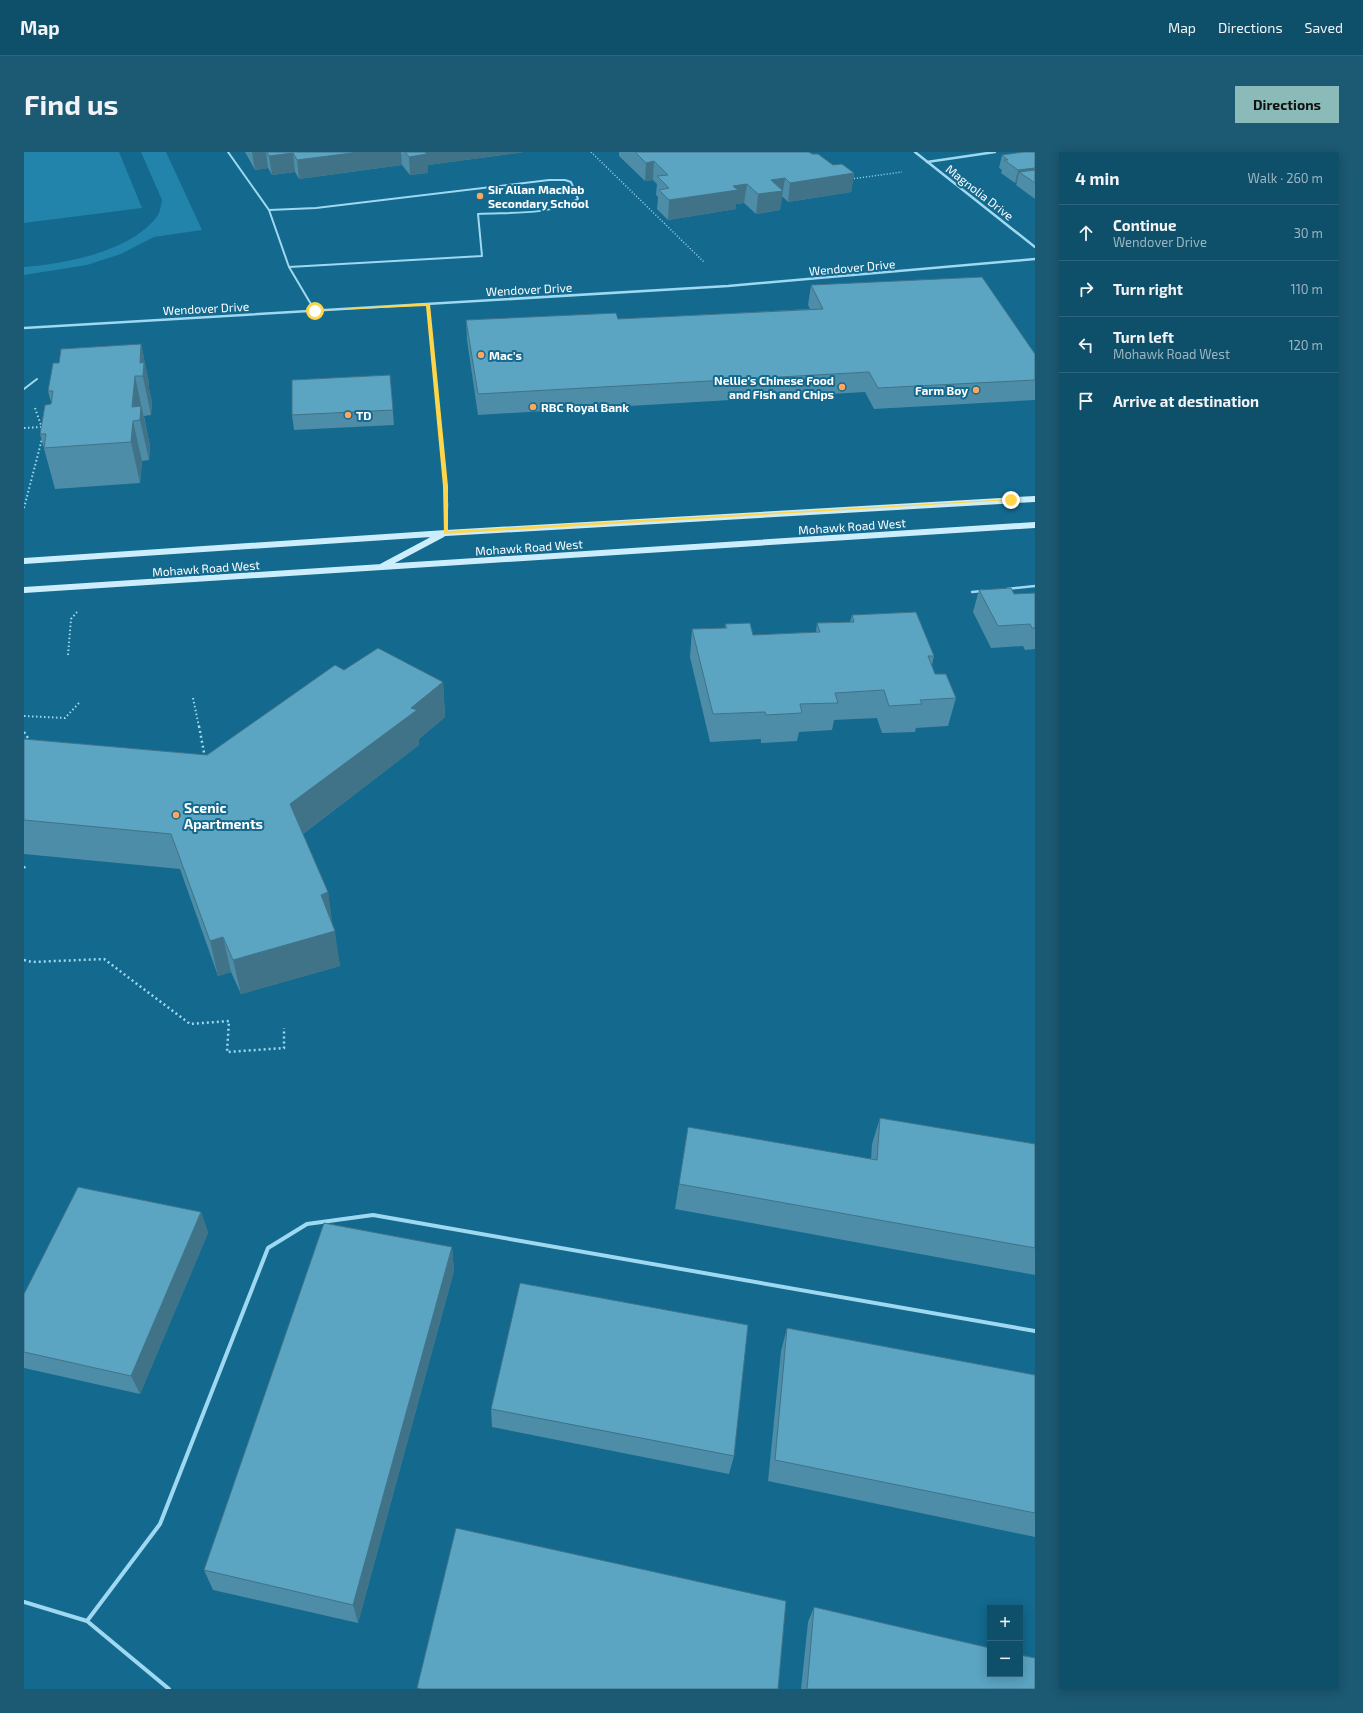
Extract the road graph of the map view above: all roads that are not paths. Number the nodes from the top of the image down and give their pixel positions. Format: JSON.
{"nodes":[{"id":1,"x":228,"y":152,"type":"edge"},
{"id":2,"x":915,"y":152,"type":"edge"},
{"id":3,"x":996,"y":152,"type":"edge"},
{"id":4,"x":927,"y":162,"type":"junction"},
{"id":5,"x":269,"y":210,"type":"junction"},
{"id":6,"x":1035,"y":247,"type":"edge"},
{"id":7,"x":1035,"y":259,"type":"edge"},
{"id":8,"x":289,"y":267,"type":"junction"},
{"id":9,"x":428,"y":304,"type":"junction"},
{"id":10,"x":315,"y":311,"type":"junction"},
{"id":11,"x":24,"y":328,"type":"edge"},
{"id":12,"x":37,"y":379,"type":"dead end"},
{"id":13,"x":24,"y":389,"type":"edge"},
{"id":14,"x":1035,"y":499,"type":"edge"},
{"id":15,"x":1035,"y":524,"type":"edge"},
{"id":16,"x":446,"y":533,"type":"junction"},
{"id":17,"x":24,"y":561,"type":"edge"},
{"id":18,"x":378,"y":568,"type":"junction"},
{"id":19,"x":1035,"y":586,"type":"edge"},
{"id":20,"x":1003,"y":589,"type":"edge"},
{"id":21,"x":24,"y":590,"type":"edge"},
{"id":22,"x":988,"y":591,"type":"edge"},
{"id":23,"x":972,"y":592,"type":"dead end"},
{"id":24,"x":1035,"y":1331,"type":"edge"},
{"id":25,"x":24,"y":1602,"type":"edge"},
{"id":26,"x":87,"y":1621,"type":"junction"},
{"id":27,"x":169,"y":1689,"type":"edge"}],
"edges":[{"from":1,"to":5,"type":"lane"},
{"from":2,"to":4,"type":"street","name":"Magnolia Drive"},
{"from":3,"to":4,"type":"street"},
{"from":4,"to":6,"type":"street","name":"Magnolia Drive"},
{"from":5,"to":8,"type":"lane"},
{"from":5,"to":8,"type":"lane"},
{"from":7,"to":9,"type":"street","name":"Wendover Drive"},
{"from":8,"to":10,"type":"lane"},
{"from":9,"to":10,"type":"street","name":"Wendover Drive"},
{"from":9,"to":16,"type":"lane"},
{"from":10,"to":11,"type":"street","name":"Wendover Drive"},
{"from":12,"to":13,"type":"lane"},
{"from":14,"to":16,"type":"main road","name":"Mohawk Road West"},
{"from":15,"to":18,"type":"main road","name":"Mohawk Road West"},
{"from":16,"to":17,"type":"main road","name":"Mohawk Road West"},
{"from":16,"to":18,"type":"main road"},
{"from":18,"to":21,"type":"main road","name":"Mohawk Road West"},
{"from":19,"to":20,"type":"lane"},
{"from":22,"to":23,"type":"lane"},
{"from":24,"to":26,"type":"lane"},
{"from":25,"to":26,"type":"lane"},
{"from":26,"to":27,"type":"lane"}]}
